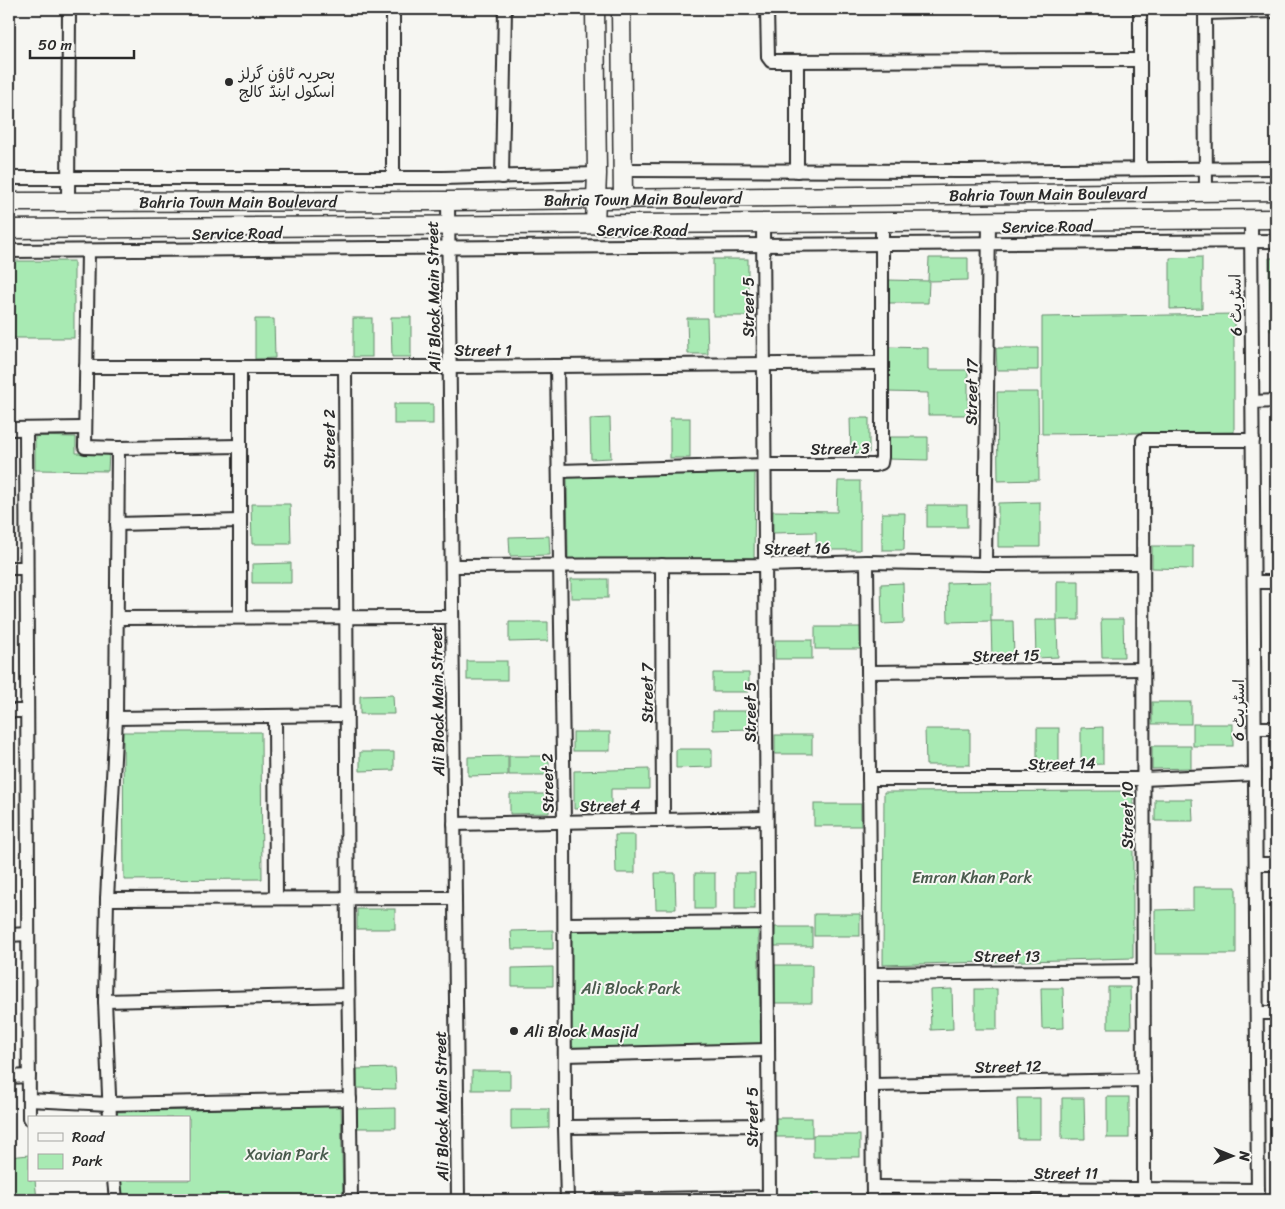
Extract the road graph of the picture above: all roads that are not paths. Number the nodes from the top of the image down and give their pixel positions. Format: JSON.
{"nodes":[{"id":1,"x":69,"y":9,"type":"edge"},
{"id":2,"x":393,"y":9,"type":"edge"},
{"id":3,"x":505,"y":9,"type":"edge"},
{"id":4,"x":595,"y":9,"type":"edge"},
{"id":5,"x":621,"y":9,"type":"edge"},
{"id":6,"x":768,"y":9,"type":"edge"},
{"id":7,"x":1140,"y":9,"type":"edge"},
{"id":8,"x":1205,"y":11,"type":"edge"},
{"id":9,"x":1276,"y":11,"type":"edge"},
{"id":10,"x":1140,"y":60,"type":"junction"},
{"id":11,"x":797,"y":62,"type":"junction"},
{"id":12,"x":622,"y":91,"type":"junction"},
{"id":13,"x":1276,"y":168,"type":"edge"},
{"id":14,"x":1140,"y":169,"type":"junction"},
{"id":15,"x":1206,"y":169,"type":"junction"},
{"id":16,"x":622,"y":170,"type":"junction"},
{"id":17,"x":798,"y":171,"type":"junction"},
{"id":18,"x":597,"y":174,"type":"junction"},
{"id":19,"x":68,"y":177,"type":"junction"},
{"id":20,"x":502,"y":177,"type":"junction"},
{"id":21,"x":9,"y":178,"type":"edge"},
{"id":22,"x":393,"y":178,"type":"junction"},
{"id":23,"x":1276,"y":191,"type":"edge"},
{"id":24,"x":1206,"y":192,"type":"junction"},
{"id":25,"x":623,"y":198,"type":"junction"},
{"id":26,"x":596,"y":199,"type":"junction"},
{"id":27,"x":68,"y":201,"type":"junction"},
{"id":28,"x":448,"y":201,"type":"junction"},
{"id":29,"x":9,"y":202,"type":"edge"},
{"id":30,"x":1251,"y":220,"type":"junction"},
{"id":31,"x":1276,"y":220,"type":"edge"},
{"id":32,"x":989,"y":221,"type":"junction"},
{"id":33,"x":882,"y":222,"type":"junction"},
{"id":34,"x":763,"y":223,"type":"junction"},
{"id":35,"x":570,"y":224,"type":"junction"},
{"id":36,"x":595,"y":224,"type":"junction"},
{"id":37,"x":449,"y":225,"type":"junction"},
{"id":38,"x":77,"y":228,"type":"junction"},
{"id":39,"x":9,"y":229,"type":"edge"},
{"id":40,"x":1251,"y":240,"type":"junction"},
{"id":41,"x":1276,"y":241,"type":"edge"},
{"id":42,"x":882,"y":244,"type":"junction"},
{"id":43,"x":988,"y":244,"type":"junction"},
{"id":44,"x":764,"y":245,"type":"junction"},
{"id":45,"x":449,"y":247,"type":"junction"},
{"id":46,"x":9,"y":251,"type":"edge"},
{"id":47,"x":82,"y":251,"type":"junction"},
{"id":48,"x":764,"y":363,"type":"junction"},
{"id":49,"x":881,"y":363,"type":"junction"},
{"id":50,"x":557,"y":366,"type":"junction"},
{"id":51,"x":86,"y":367,"type":"junction"},
{"id":52,"x":240,"y":367,"type":"junction"},
{"id":53,"x":345,"y":367,"type":"junction"},
{"id":54,"x":450,"y":367,"type":"junction"},
{"id":55,"x":1276,"y":401,"type":"edge"},
{"id":56,"x":1252,"y":402,"type":"junction"},
{"id":57,"x":84,"y":428,"type":"junction"},
{"id":58,"x":9,"y":429,"type":"edge"},
{"id":59,"x":26,"y":429,"type":"junction"},
{"id":60,"x":1253,"y":440,"type":"junction"},
{"id":61,"x":240,"y":446,"type":"junction"},
{"id":62,"x":118,"y":448,"type":"junction"},
{"id":63,"x":764,"y":465,"type":"junction"},
{"id":64,"x":559,"y":471,"type":"junction"},
{"id":65,"x":240,"y":522,"type":"junction"},
{"id":66,"x":117,"y":524,"type":"junction"},
{"id":67,"x":868,"y":562,"type":"junction"},
{"id":68,"x":1143,"y":563,"type":"junction"},
{"id":69,"x":985,"y":564,"type":"junction"},
{"id":70,"x":560,"y":565,"type":"junction"},
{"id":71,"x":662,"y":565,"type":"junction"},
{"id":72,"x":765,"y":565,"type":"junction"},
{"id":73,"x":452,"y":566,"type":"junction"},
{"id":74,"x":9,"y":568,"type":"edge"},
{"id":75,"x":26,"y":568,"type":"junction"},
{"id":76,"x":1254,"y":582,"type":"junction"},
{"id":77,"x":1276,"y":582,"type":"edge"},
{"id":78,"x":240,"y":617,"type":"junction"},
{"id":79,"x":346,"y":617,"type":"junction"},
{"id":80,"x":452,"y":617,"type":"junction"},
{"id":81,"x":116,"y":618,"type":"junction"},
{"id":82,"x":1143,"y":670,"type":"junction"},
{"id":83,"x":868,"y":672,"type":"junction"},
{"id":84,"x":9,"y":711,"type":"edge"},
{"id":85,"x":27,"y":711,"type":"junction"},
{"id":86,"x":346,"y":715,"type":"junction"},
{"id":87,"x":274,"y":716,"type":"junction"},
{"id":88,"x":116,"y":718,"type":"junction"},
{"id":89,"x":1255,"y":728,"type":"junction"},
{"id":90,"x":1276,"y":728,"type":"edge"},
{"id":91,"x":1255,"y":774,"type":"junction"},
{"id":92,"x":1143,"y":778,"type":"junction"},
{"id":93,"x":870,"y":779,"type":"junction"},
{"id":94,"x":766,"y":818,"type":"junction"},
{"id":95,"x":664,"y":820,"type":"junction"},
{"id":96,"x":564,"y":822,"type":"junction"},
{"id":97,"x":454,"y":824,"type":"junction"},
{"id":98,"x":1256,"y":864,"type":"junction"},
{"id":99,"x":1276,"y":864,"type":"edge"},
{"id":100,"x":347,"y":897,"type":"junction"},
{"id":101,"x":276,"y":898,"type":"junction"},
{"id":102,"x":455,"y":898,"type":"junction"},
{"id":103,"x":107,"y":899,"type":"junction"},
{"id":104,"x":767,"y":922,"type":"junction"},
{"id":105,"x":565,"y":924,"type":"junction"},
{"id":106,"x":28,"y":934,"type":"junction"},
{"id":107,"x":9,"y":935,"type":"edge"},
{"id":108,"x":1144,"y":971,"type":"junction"},
{"id":109,"x":871,"y":974,"type":"junction"},
{"id":110,"x":348,"y":995,"type":"junction"},
{"id":111,"x":105,"y":1002,"type":"junction"},
{"id":112,"x":1257,"y":1013,"type":"junction"},
{"id":113,"x":1276,"y":1013,"type":"edge"},
{"id":114,"x":768,"y":1050,"type":"junction"},
{"id":115,"x":565,"y":1055,"type":"junction"},
{"id":116,"x":29,"y":1076,"type":"junction"},
{"id":117,"x":9,"y":1077,"type":"edge"},
{"id":118,"x":1144,"y":1080,"type":"junction"},
{"id":119,"x":872,"y":1085,"type":"junction"},
{"id":120,"x":350,"y":1099,"type":"junction"},
{"id":121,"x":29,"y":1100,"type":"junction"},
{"id":122,"x":108,"y":1104,"type":"junction"},
{"id":123,"x":29,"y":1116,"type":"edge"},
{"id":124,"x":110,"y":1116,"type":"edge"},
{"id":125,"x":768,"y":1125,"type":"junction"},
{"id":126,"x":565,"y":1127,"type":"junction"},
{"id":127,"x":114,"y":1182,"type":"edge"},
{"id":128,"x":1144,"y":1190,"type":"junction"},
{"id":129,"x":873,"y":1194,"type":"edge"},
{"id":130,"x":1258,"y":1195,"type":"edge"},
{"id":131,"x":769,"y":1199,"type":"edge"},
{"id":132,"x":116,"y":1200,"type":"edge"},
{"id":133,"x":351,"y":1200,"type":"edge"},
{"id":134,"x":458,"y":1200,"type":"edge"},
{"id":135,"x":567,"y":1200,"type":"edge"},
{"id":136,"x":596,"y":1200,"type":"edge"}],
"edges":[{"from":1,"to":19,"type":"street"},
{"from":2,"to":22,"type":"street"},
{"from":3,"to":20,"type":"street"},
{"from":4,"to":18,"type":"main road"},
{"from":5,"to":12,"type":"main road"},
{"from":6,"to":11,"type":"street"},
{"from":7,"to":10,"type":"street"},
{"from":8,"to":9,"type":"street"},
{"from":8,"to":15,"type":"street"},
{"from":10,"to":11,"type":"street"},
{"from":10,"to":14,"type":"street"},
{"from":11,"to":17,"type":"street"},
{"from":12,"to":16,"type":"main road"},
{"from":12,"to":26,"type":"main road"},
{"from":13,"to":15,"type":"street"},
{"from":14,"to":15,"type":"street"},
{"from":14,"to":17,"type":"street"},
{"from":15,"to":24,"type":"street"},
{"from":16,"to":17,"type":"street"},
{"from":16,"to":25,"type":"main road"},
{"from":18,"to":20,"type":"street"},
{"from":18,"to":26,"type":"main road"},
{"from":19,"to":21,"type":"street"},
{"from":19,"to":22,"type":"street"},
{"from":19,"to":27,"type":"street"},
{"from":20,"to":22,"type":"street"},
{"from":23,"to":24,"type":"main road","name":"Bahria Town Main Boulevard"},
{"from":24,"to":25,"type":"main road","name":"Bahria Town Main Boulevard"},
{"from":25,"to":26,"type":"main road","name":"Bahria Town Main Boulevard"},
{"from":26,"to":28,"type":"main road","name":"Bahria Town Main Boulevard"},
{"from":26,"to":35,"type":"main road"},
{"from":26,"to":36,"type":"main road"},
{"from":27,"to":28,"type":"main road","name":"Bahria Town Main Boulevard"},
{"from":27,"to":29,"type":"main road","name":"Bahria Town Main Boulevard"},
{"from":28,"to":37,"type":"street","name":"Ali Block Main Street"},
{"from":30,"to":31,"type":"main road","name":"Bahria Town Main Boulevard"},
{"from":30,"to":32,"type":"main road","name":"Bahria Town Main Boulevard"},
{"from":30,"to":40,"type":"street","name":"اسٹریٹ 6"},
{"from":32,"to":33,"type":"main road","name":"Bahria Town Main Boulevard"},
{"from":32,"to":43,"type":"street","name":"Street 17"},
{"from":33,"to":34,"type":"main road","name":"Bahria Town Main Boulevard"},
{"from":33,"to":42,"type":"street","name":"Street 3"},
{"from":34,"to":36,"type":"main road","name":"Bahria Town Main Boulevard"},
{"from":34,"to":44,"type":"street","name":"Street 5"},
{"from":35,"to":36,"type":"main road","name":"Bahria Town Main Boulevard"},
{"from":35,"to":37,"type":"main road","name":"Bahria Town Main Boulevard"},
{"from":37,"to":38,"type":"main road","name":"Bahria Town Main Boulevard"},
{"from":37,"to":45,"type":"street","name":"Ali Block Main Street"},
{"from":38,"to":39,"type":"main road","name":"Bahria Town Main Boulevard"},
{"from":38,"to":47,"type":"street"},
{"from":40,"to":41,"type":"street","name":"Service Road"},
{"from":40,"to":43,"type":"street","name":"Service Road"},
{"from":40,"to":56,"type":"street","name":"اسٹریٹ 6"},
{"from":42,"to":43,"type":"street","name":"Service Road"},
{"from":42,"to":44,"type":"street","name":"Service Road"},
{"from":42,"to":49,"type":"street","name":"Street 3"},
{"from":43,"to":69,"type":"street","name":"Street 17"},
{"from":44,"to":45,"type":"street","name":"Service Road"},
{"from":44,"to":48,"type":"street","name":"Street 5"},
{"from":45,"to":47,"type":"street","name":"Service Road"},
{"from":45,"to":54,"type":"street","name":"Ali Block Main Street"},
{"from":46,"to":47,"type":"street","name":"Service Road"},
{"from":47,"to":51,"type":"street"},
{"from":48,"to":49,"type":"street","name":"Street 1"},
{"from":48,"to":50,"type":"street","name":"Street 1"},
{"from":48,"to":63,"type":"street","name":"Street 5"},
{"from":49,"to":63,"type":"street","name":"Street 3"},
{"from":50,"to":54,"type":"street","name":"Street 1"},
{"from":50,"to":64,"type":"street","name":"Street 2"},
{"from":51,"to":52,"type":"street","name":"Street 1"},
{"from":51,"to":57,"type":"street"},
{"from":52,"to":53,"type":"street","name":"Street 1"},
{"from":52,"to":61,"type":"street"},
{"from":53,"to":54,"type":"street","name":"Street 1"},
{"from":53,"to":79,"type":"street","name":"Street 2"},
{"from":54,"to":73,"type":"street","name":"Ali Block Main Street"},
{"from":55,"to":56,"type":"street"},
{"from":56,"to":60,"type":"street","name":"اسٹریٹ 6"},
{"from":57,"to":59,"type":"street"},
{"from":57,"to":62,"type":"street"},
{"from":58,"to":59,"type":"street"},
{"from":59,"to":75,"type":"street"},
{"from":60,"to":68,"type":"street","name":"Street 10"},
{"from":60,"to":76,"type":"street","name":"اسٹریٹ 6"},
{"from":61,"to":62,"type":"street"},
{"from":61,"to":65,"type":"street"},
{"from":62,"to":66,"type":"street"},
{"from":63,"to":64,"type":"street","name":"Street 3"},
{"from":63,"to":72,"type":"street","name":"Street 5"},
{"from":64,"to":70,"type":"street","name":"Street 2"},
{"from":65,"to":66,"type":"street"},
{"from":65,"to":78,"type":"street"},
{"from":66,"to":81,"type":"street"},
{"from":67,"to":69,"type":"street","name":"Street 16"},
{"from":67,"to":72,"type":"street","name":"Street 16"},
{"from":67,"to":83,"type":"street"},
{"from":68,"to":69,"type":"street","name":"Street 16"},
{"from":68,"to":82,"type":"street","name":"Street 10"},
{"from":70,"to":71,"type":"street","name":"Street 16"},
{"from":70,"to":73,"type":"street","name":"Street 16"},
{"from":70,"to":96,"type":"street","name":"Street 2"},
{"from":71,"to":72,"type":"street","name":"Street 16"},
{"from":71,"to":95,"type":"street","name":"Street 7"},
{"from":72,"to":94,"type":"street","name":"Street 5"},
{"from":73,"to":80,"type":"street","name":"Ali Block Main Street"},
{"from":74,"to":75,"type":"street"},
{"from":75,"to":85,"type":"street"},
{"from":76,"to":77,"type":"street"},
{"from":76,"to":89,"type":"street","name":"اسٹریٹ 6"},
{"from":78,"to":79,"type":"street"},
{"from":78,"to":81,"type":"street"},
{"from":79,"to":80,"type":"street"},
{"from":79,"to":86,"type":"street","name":"Street 2"},
{"from":80,"to":97,"type":"street","name":"Ali Block Main Street"},
{"from":81,"to":88,"type":"street"},
{"from":82,"to":83,"type":"street","name":"Street 15"},
{"from":82,"to":92,"type":"street","name":"Street 10"},
{"from":83,"to":93,"type":"street"},
{"from":84,"to":85,"type":"street"},
{"from":85,"to":106,"type":"street"},
{"from":86,"to":87,"type":"street"},
{"from":86,"to":100,"type":"street","name":"Street 2"},
{"from":87,"to":88,"type":"street"},
{"from":87,"to":101,"type":"street"},
{"from":88,"to":103,"type":"street"},
{"from":89,"to":90,"type":"street"},
{"from":89,"to":91,"type":"street","name":"اسٹریٹ 6"},
{"from":91,"to":92,"type":"street","name":"Street 14"},
{"from":91,"to":98,"type":"street","name":"اسٹریٹ 6"},
{"from":92,"to":93,"type":"street","name":"Street 14"},
{"from":92,"to":108,"type":"street","name":"Street 10"},
{"from":93,"to":109,"type":"street"},
{"from":94,"to":95,"type":"street","name":"Street 4"},
{"from":94,"to":104,"type":"street","name":"Street 5"},
{"from":95,"to":96,"type":"street","name":"Street 4"},
{"from":96,"to":97,"type":"street","name":"Street 4"},
{"from":96,"to":105,"type":"street","name":"Street 2"},
{"from":97,"to":102,"type":"street","name":"Ali Block Main Street"},
{"from":98,"to":99,"type":"street"},
{"from":98,"to":112,"type":"street","name":"اسٹریٹ 6"},
{"from":100,"to":101,"type":"street"},
{"from":100,"to":102,"type":"street"},
{"from":100,"to":110,"type":"street","name":"Street 2"},
{"from":101,"to":103,"type":"street"},
{"from":102,"to":134,"type":"street","name":"Ali Block Main Street"},
{"from":103,"to":111,"type":"street"},
{"from":104,"to":105,"type":"street"},
{"from":104,"to":114,"type":"street","name":"Street 5"},
{"from":105,"to":115,"type":"street","name":"Street 2"},
{"from":106,"to":107,"type":"street"},
{"from":106,"to":116,"type":"street"},
{"from":108,"to":109,"type":"street","name":"Street 13"},
{"from":108,"to":118,"type":"street","name":"Street 10"},
{"from":109,"to":119,"type":"street"},
{"from":110,"to":111,"type":"street"},
{"from":110,"to":120,"type":"street","name":"Street 2"},
{"from":111,"to":122,"type":"street"},
{"from":112,"to":113,"type":"street"},
{"from":112,"to":130,"type":"street","name":"اسٹریٹ 6"},
{"from":114,"to":115,"type":"street"},
{"from":114,"to":125,"type":"street","name":"Street 5"},
{"from":115,"to":126,"type":"street","name":"Street 2"},
{"from":116,"to":117,"type":"street"},
{"from":116,"to":121,"type":"street"},
{"from":118,"to":119,"type":"street","name":"Street 12"},
{"from":118,"to":128,"type":"street","name":"Street 10"},
{"from":119,"to":129,"type":"street"},
{"from":120,"to":122,"type":"street"},
{"from":120,"to":133,"type":"street","name":"Street 2"},
{"from":121,"to":122,"type":"street"},
{"from":121,"to":123,"type":"street"},
{"from":122,"to":124,"type":"street"},
{"from":125,"to":126,"type":"street"},
{"from":125,"to":131,"type":"street","name":"Street 5"},
{"from":126,"to":135,"type":"street","name":"Street 2"},
{"from":127,"to":132,"type":"street"},
{"from":128,"to":129,"type":"street","name":"Street 11"},
{"from":128,"to":130,"type":"street","name":"Street 11"},
{"from":131,"to":136,"type":"street"}]}
